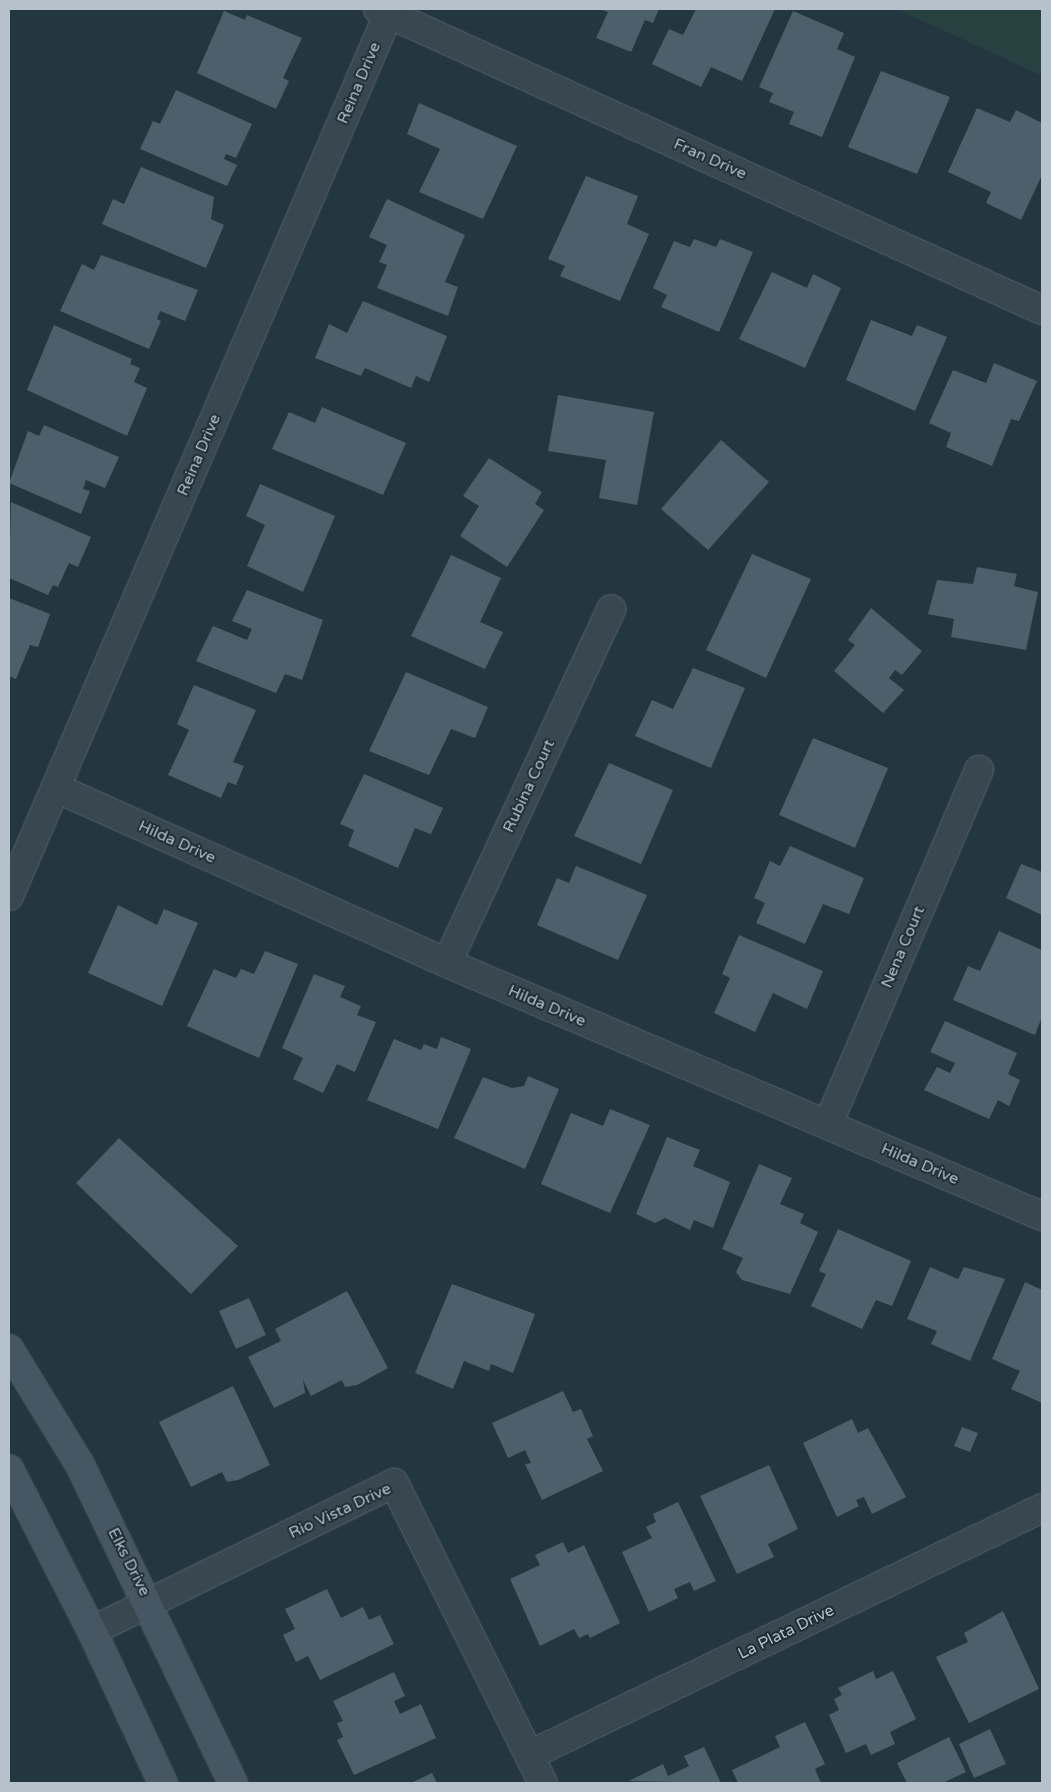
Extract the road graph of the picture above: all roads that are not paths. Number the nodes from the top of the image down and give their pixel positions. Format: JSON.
{"nodes":[{"id":1,"x":383,"y":11,"type":"edge"},
{"id":2,"x":1042,"y":310,"type":"edge"},
{"id":3,"x":611,"y":609,"type":"dead end"},
{"id":4,"x":979,"y":770,"type":"dead end"},
{"id":5,"x":56,"y":788,"type":"junction"},
{"id":6,"x":9,"y":896,"type":"edge"},
{"id":7,"x":447,"y":963,"type":"junction"},
{"id":8,"x":828,"y":1124,"type":"junction"},
{"id":9,"x":1042,"y":1216,"type":"edge"},
{"id":10,"x":9,"y":1349,"type":"edge"},
{"id":11,"x":9,"y":1469,"type":"edge"},
{"id":12,"x":1042,"y":1508,"type":"edge"},
{"id":13,"x":150,"y":1603,"type":"junction"},
{"id":14,"x":92,"y":1630,"type":"junction"},
{"id":15,"x":530,"y":1755,"type":"junction"},
{"id":16,"x":163,"y":1783,"type":"edge"},
{"id":17,"x":233,"y":1783,"type":"edge"},
{"id":18,"x":543,"y":1783,"type":"edge"}],
"edges":[{"from":1,"to":2,"type":"street","name":"Fran Drive"},
{"from":1,"to":5,"type":"street","name":"Reina Drive"},
{"from":3,"to":7,"type":"street","name":"Rubina Court"},
{"from":4,"to":8,"type":"street","name":"Nena Court"},
{"from":5,"to":6,"type":"street","name":"Reina Drive"},
{"from":5,"to":7,"type":"street","name":"Hilda Drive"},
{"from":7,"to":8,"type":"street","name":"Hilda Drive"},
{"from":8,"to":9,"type":"street","name":"Hilda Drive"},
{"from":10,"to":13,"type":"main road","name":"Elks Drive"},
{"from":11,"to":14,"type":"main road"},
{"from":12,"to":15,"type":"street","name":"La Plata Drive"},
{"from":13,"to":14,"type":"street","name":"Rio Vista Drive"},
{"from":13,"to":15,"type":"street","name":"Rio Vista Drive"},
{"from":13,"to":17,"type":"main road","name":"Elks Drive"},
{"from":14,"to":16,"type":"main road"},
{"from":15,"to":18,"type":"street","name":"Rio Vista Drive"}]}
